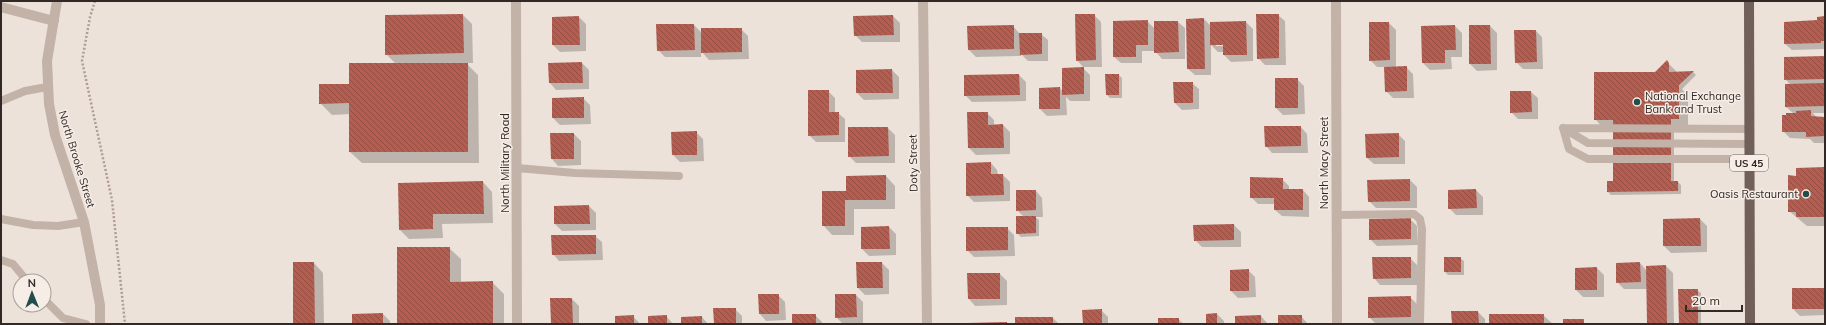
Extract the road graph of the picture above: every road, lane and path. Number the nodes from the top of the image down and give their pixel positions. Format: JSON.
{"nodes":[{"id":1,"x":58,"y":1,"type":"edge"},
{"id":2,"x":95,"y":1,"type":"edge"},
{"id":3,"x":516,"y":1,"type":"edge"},
{"id":4,"x":923,"y":1,"type":"edge"},
{"id":5,"x":1336,"y":1,"type":"edge"},
{"id":6,"x":1749,"y":1,"type":"edge"},
{"id":7,"x":1,"y":7,"type":"edge"},
{"id":8,"x":54,"y":21,"type":"junction"},
{"id":9,"x":47,"y":87,"type":"junction"},
{"id":10,"x":1,"y":101,"type":"edge"},
{"id":11,"x":1563,"y":128,"type":"junction"},
{"id":12,"x":1748,"y":129,"type":"junction"},
{"id":13,"x":1749,"y":144,"type":"junction"},
{"id":14,"x":1749,"y":159,"type":"junction"},
{"id":15,"x":517,"y":168,"type":"junction"},
{"id":16,"x":679,"y":176,"type":"dead end"},
{"id":17,"x":1337,"y":215,"type":"junction"},
{"id":18,"x":1,"y":219,"type":"edge"},
{"id":19,"x":84,"y":222,"type":"junction"},
{"id":20,"x":1,"y":260,"type":"edge"},
{"id":21,"x":20,"y":273,"type":"edge"},
{"id":22,"x":52,"y":307,"type":"edge"},
{"id":23,"x":86,"y":324,"type":"edge"},
{"id":24,"x":100,"y":324,"type":"edge"},
{"id":25,"x":125,"y":324,"type":"edge"},
{"id":26,"x":517,"y":324,"type":"edge"},
{"id":27,"x":927,"y":324,"type":"edge"},
{"id":28,"x":1337,"y":324,"type":"edge"},
{"id":29,"x":1420,"y":324,"type":"edge"},
{"id":30,"x":1750,"y":324,"type":"edge"}],
"edges":[{"from":1,"to":8,"type":"street","name":"North Brooke Street"},
{"from":2,"to":25,"type":"path"},
{"from":3,"to":15,"type":"street","name":"North Military Road"},
{"from":4,"to":27,"type":"street","name":"Doty Street"},
{"from":5,"to":17,"type":"street","name":"North Macy Street"},
{"from":6,"to":12,"type":"main road","number":"US 45"},
{"from":7,"to":8,"type":"street"},
{"from":8,"to":9,"type":"street","name":"North Brooke Street"},
{"from":9,"to":10,"type":"lane"},
{"from":9,"to":19,"type":"street","name":"North Brooke Street"},
{"from":11,"to":12,"type":"lane"},
{"from":11,"to":13,"type":"lane"},
{"from":11,"to":14,"type":"lane"},
{"from":12,"to":13,"type":"main road","number":"US 45"},
{"from":13,"to":14,"type":"main road","number":"US 45"},
{"from":14,"to":30,"type":"main road","number":"US 45"},
{"from":15,"to":16,"type":"lane"},
{"from":15,"to":26,"type":"street","name":"North Military Road"},
{"from":17,"to":28,"type":"street","name":"North Macy Street"},
{"from":17,"to":29,"type":"lane"},
{"from":18,"to":19,"type":"lane"},
{"from":19,"to":24,"type":"street","name":"North Brooke Street"},
{"from":20,"to":21,"type":"lane"},
{"from":22,"to":23,"type":"lane"}]}
